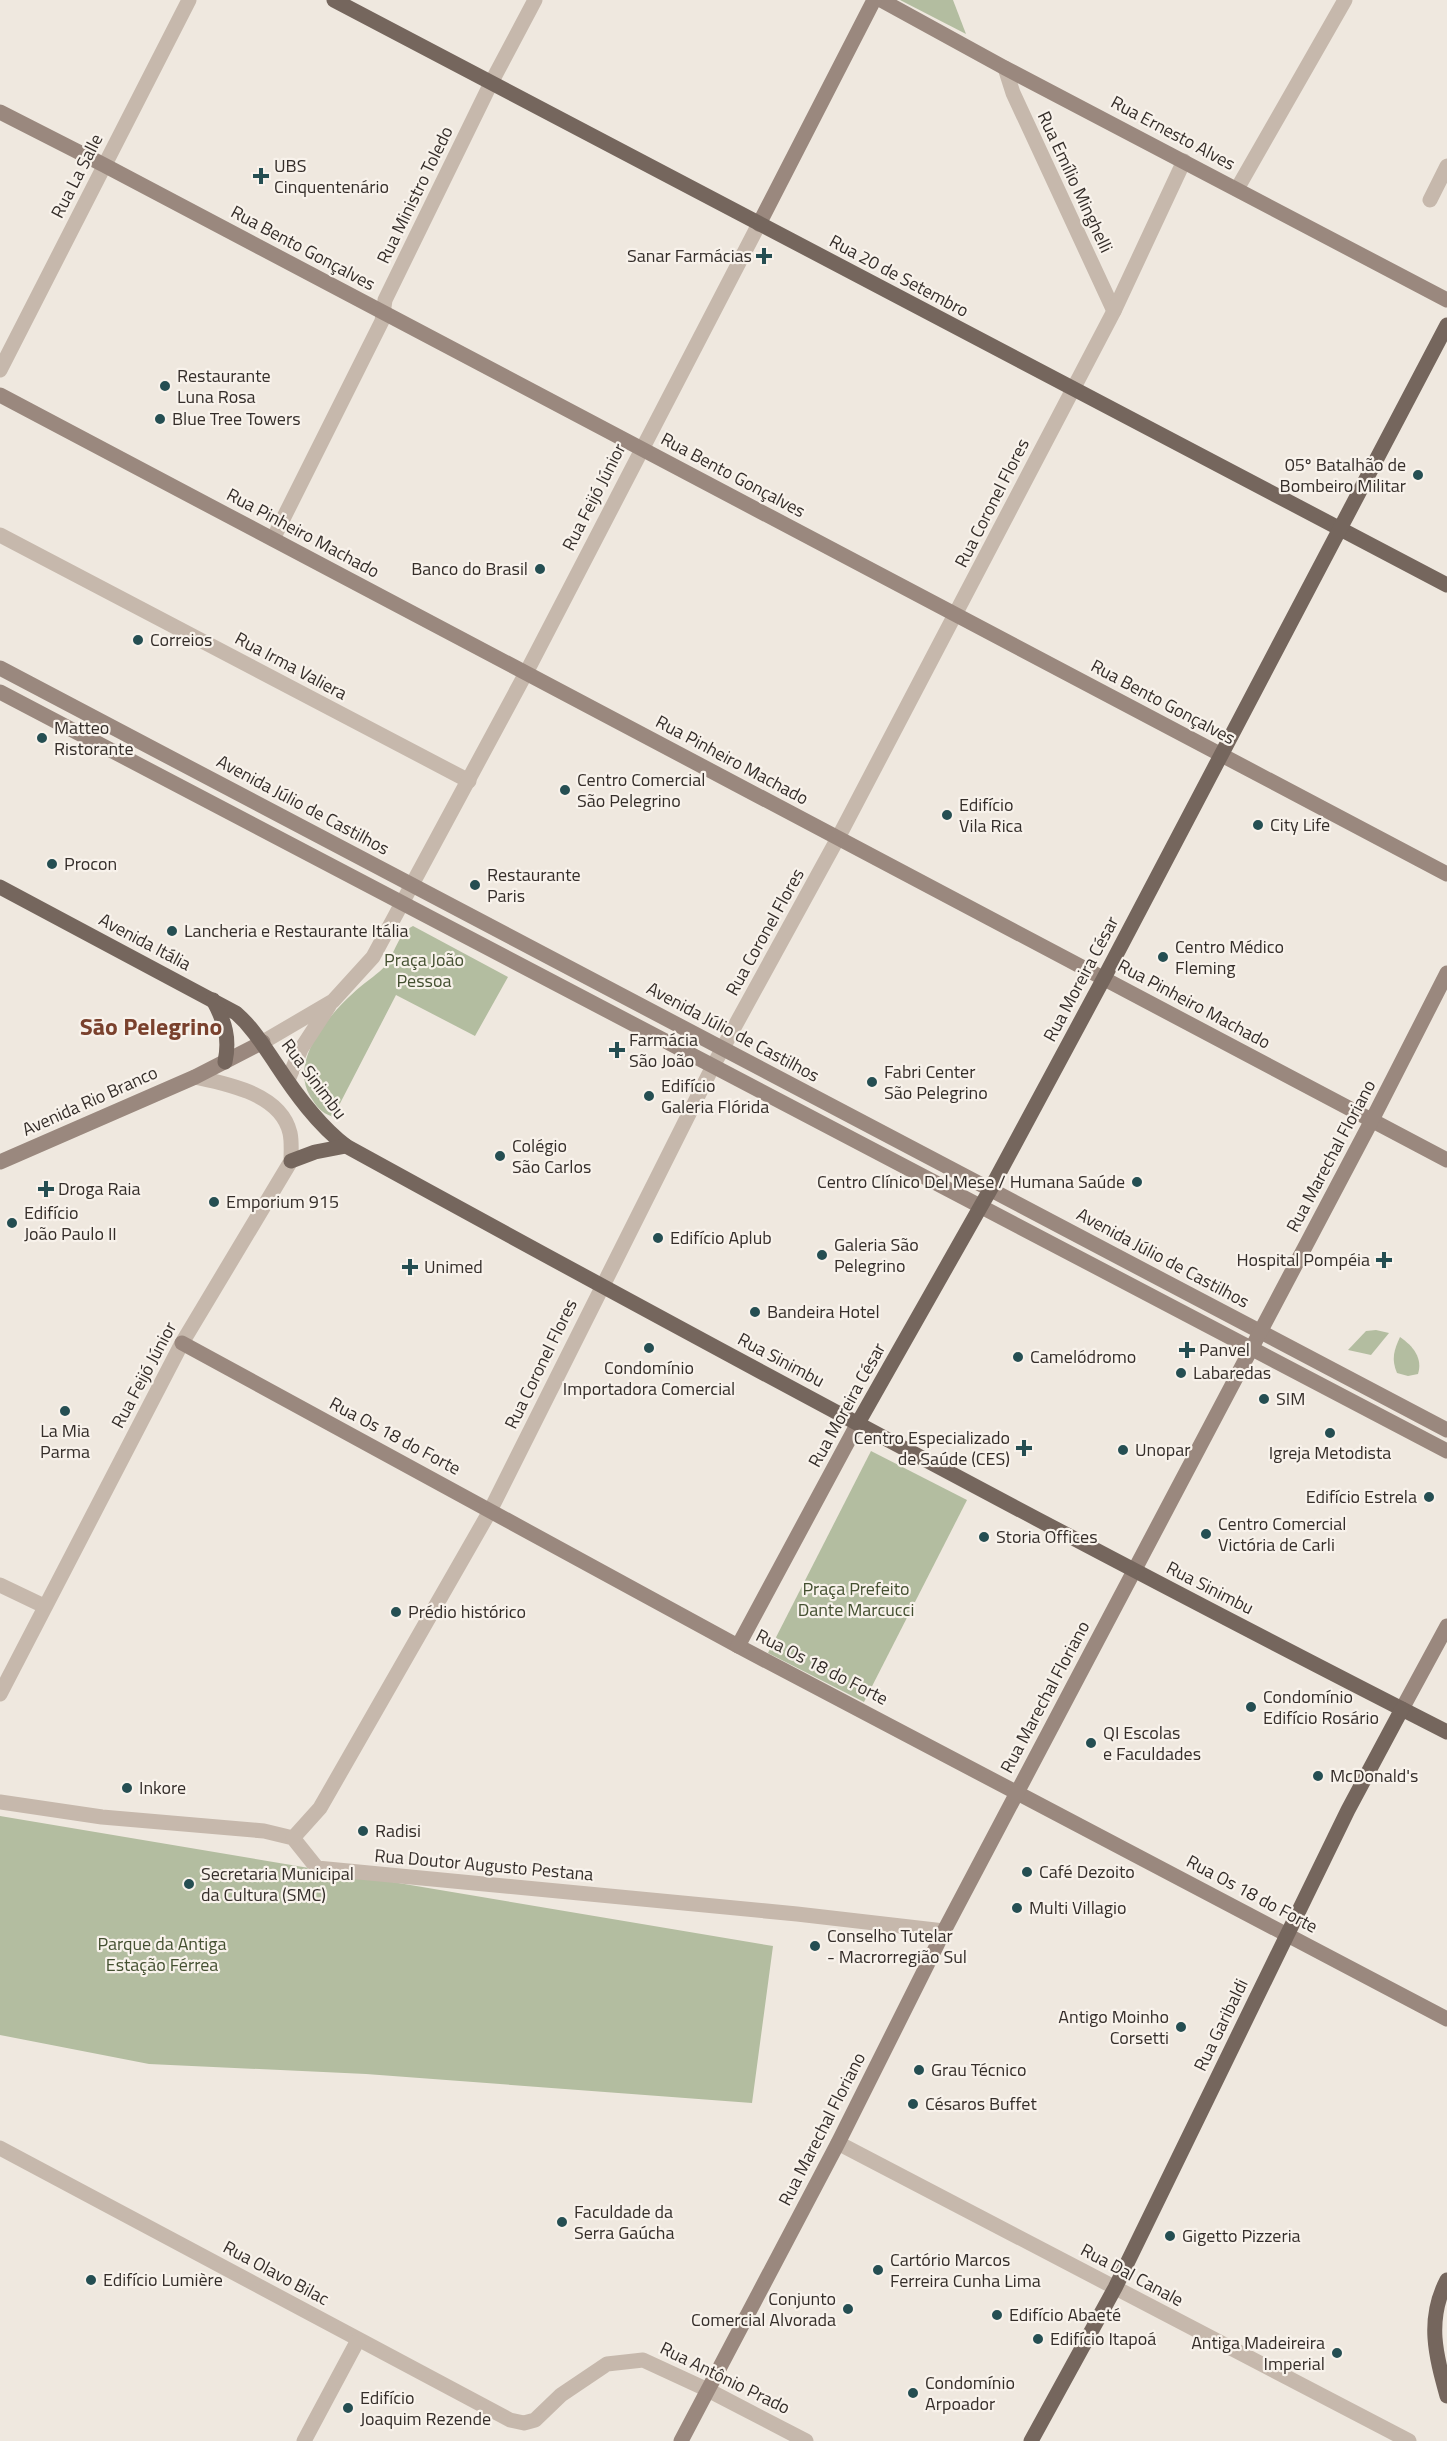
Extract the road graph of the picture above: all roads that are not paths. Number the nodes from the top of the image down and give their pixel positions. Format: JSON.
{"nodes":[{"id":1,"x":189,"y":0,"type":"edge"},
{"id":2,"x":334,"y":0,"type":"edge"},
{"id":3,"x":535,"y":0,"type":"edge"},
{"id":4,"x":874,"y":0,"type":"edge"},
{"id":5,"x":881,"y":0,"type":"edge"},
{"id":6,"x":1345,"y":0,"type":"edge"},
{"id":7,"x":1005,"y":68,"type":"junction"},
{"id":8,"x":491,"y":83,"type":"junction"},
{"id":9,"x":0,"y":112,"type":"edge"},
{"id":10,"x":1184,"y":161,"type":"junction"},
{"id":11,"x":104,"y":165,"type":"junction"},
{"id":12,"x":1447,"y":166,"type":"edge"},
{"id":13,"x":1237,"y":189,"type":"junction"},
{"id":14,"x":1430,"y":200,"type":"dead end"},
{"id":15,"x":759,"y":224,"type":"junction"},
{"id":16,"x":1447,"y":300,"type":"edge"},
{"id":17,"x":382,"y":311,"type":"junction"},
{"id":18,"x":1114,"y":311,"type":"junction"},
{"id":19,"x":1447,"y":325,"type":"edge"},
{"id":20,"x":0,"y":370,"type":"edge"},
{"id":21,"x":1073,"y":390,"type":"junction"},
{"id":22,"x":0,"y":394,"type":"edge"},
{"id":23,"x":641,"y":448,"type":"junction"},
{"id":24,"x":1339,"y":529,"type":"junction"},
{"id":25,"x":0,"y":535,"type":"edge"},
{"id":26,"x":273,"y":539,"type":"junction"},
{"id":27,"x":1447,"y":585,"type":"edge"},
{"id":28,"x":956,"y":615,"type":"junction"},
{"id":29,"x":0,"y":668,"type":"edge"},
{"id":30,"x":526,"y":673,"type":"junction"},
{"id":31,"x":0,"y":692,"type":"edge"},
{"id":32,"x":81,"y":711,"type":"junction"},
{"id":33,"x":71,"y":729,"type":"junction"},
{"id":34,"x":148,"y":746,"type":"junction"},
{"id":35,"x":1221,"y":754,"type":"junction"},
{"id":36,"x":138,"y":764,"type":"junction"},
{"id":37,"x":210,"y":778,"type":"junction"},
{"id":38,"x":469,"y":781,"type":"junction"},
{"id":39,"x":199,"y":797,"type":"junction"},
{"id":40,"x":273,"y":812,"type":"junction"},
{"id":41,"x":263,"y":830,"type":"junction"},
{"id":42,"x":838,"y":838,"type":"junction"},
{"id":43,"x":1447,"y":874,"type":"edge"},
{"id":44,"x":413,"y":886,"type":"junction"},
{"id":45,"x":0,"y":887,"type":"edge"},
{"id":46,"x":404,"y":904,"type":"junction"},
{"id":47,"x":1447,"y":973,"type":"edge"},
{"id":48,"x":580,"y":974,"type":"junction"},
{"id":49,"x":1104,"y":978,"type":"junction"},
{"id":50,"x":570,"y":991,"type":"junction"},
{"id":51,"x":213,"y":1000,"type":"junction"},
{"id":52,"x":333,"y":1001,"type":"junction"},
{"id":53,"x":262,"y":1042,"type":"junction"},
{"id":54,"x":723,"y":1049,"type":"junction"},
{"id":55,"x":225,"y":1062,"type":"junction"},
{"id":56,"x":713,"y":1066,"type":"junction"},
{"id":57,"x":195,"y":1077,"type":"junction"},
{"id":58,"x":288,"y":1080,"type":"junction"},
{"id":59,"x":855,"y":1119,"type":"junction"},
{"id":60,"x":1372,"y":1120,"type":"junction"},
{"id":61,"x":846,"y":1136,"type":"junction"},
{"id":62,"x":346,"y":1146,"type":"junction"},
{"id":63,"x":1447,"y":1160,"type":"edge"},
{"id":64,"x":0,"y":1161,"type":"edge"},
{"id":65,"x":291,"y":1161,"type":"junction"},
{"id":66,"x":990,"y":1190,"type":"junction"},
{"id":67,"x":981,"y":1206,"type":"junction"},
{"id":68,"x":1063,"y":1228,"type":"junction"},
{"id":69,"x":1054,"y":1245,"type":"junction"},
{"id":70,"x":1134,"y":1265,"type":"junction"},
{"id":71,"x":1124,"y":1282,"type":"junction"},
{"id":72,"x":601,"y":1286,"type":"junction"},
{"id":73,"x":1260,"y":1332,"type":"junction"},
{"id":74,"x":182,"y":1343,"type":"junction"},
{"id":75,"x":1251,"y":1348,"type":"junction"},
{"id":76,"x":1336,"y":1372,"type":"junction"},
{"id":77,"x":1328,"y":1389,"type":"junction"},
{"id":78,"x":858,"y":1423,"type":"junction"},
{"id":79,"x":1447,"y":1430,"type":"edge"},
{"id":80,"x":1443,"y":1449,"type":"edge"},
{"id":81,"x":490,"y":1511,"type":"junction"},
{"id":82,"x":1134,"y":1571,"type":"junction"},
{"id":83,"x":0,"y":1585,"type":"edge"},
{"id":84,"x":44,"y":1606,"type":"junction"},
{"id":85,"x":1447,"y":1626,"type":"edge"},
{"id":86,"x":738,"y":1646,"type":"junction"},
{"id":87,"x":0,"y":1694,"type":"edge"},
{"id":88,"x":1402,"y":1709,"type":"junction"},
{"id":89,"x":1447,"y":1732,"type":"edge"},
{"id":90,"x":1017,"y":1792,"type":"junction"},
{"id":91,"x":0,"y":1802,"type":"edge"},
{"id":92,"x":293,"y":1838,"type":"junction"},
{"id":93,"x":944,"y":1932,"type":"junction"},
{"id":94,"x":1286,"y":1935,"type":"junction"},
{"id":95,"x":1447,"y":2019,"type":"edge"},
{"id":96,"x":838,"y":2143,"type":"junction"},
{"id":97,"x":0,"y":2148,"type":"edge"},
{"id":98,"x":1447,"y":2280,"type":"edge"},
{"id":99,"x":1115,"y":2288,"type":"junction"},
{"id":100,"x":358,"y":2340,"type":"junction"},
{"id":101,"x":708,"y":2390,"type":"junction"},
{"id":102,"x":1447,"y":2396,"type":"edge"},
{"id":103,"x":536,"y":2420,"type":"joint"},
{"id":104,"x":304,"y":2441,"type":"edge"},
{"id":105,"x":681,"y":2441,"type":"edge"},
{"id":106,"x":806,"y":2441,"type":"edge"},
{"id":107,"x":1031,"y":2441,"type":"edge"},
{"id":108,"x":1409,"y":2441,"type":"edge"}],
"edges":[{"from":1,"to":11,"type":"street","name":"Rua La Salle"},
{"from":2,"to":8,"type":"main road","name":"Rua 20 de Setembro"},
{"from":3,"to":8,"type":"street","name":"Rua Ministro Toledo"},
{"from":4,"to":15,"type":"street","name":"Rua Feijó Júnior"},
{"from":5,"to":7,"type":"street","name":"Rua Ernesto Alves"},
{"from":6,"to":13,"type":"street"},
{"from":7,"to":10,"type":"street","name":"Rua Ernesto Alves"},
{"from":7,"to":18,"type":"street","name":"Rua Emílio Minghelli"},
{"from":8,"to":15,"type":"main road","name":"Rua 20 de Setembro"},
{"from":8,"to":17,"type":"street","name":"Rua Ministro Toledo"},
{"from":9,"to":11,"type":"street","name":"Rua Bento Gonçalves"},
{"from":10,"to":13,"type":"street","name":"Rua Ernesto Alves"},
{"from":10,"to":18,"type":"street","name":"Rua Coronel Flores"},
{"from":11,"to":17,"type":"street","name":"Rua Bento Gonçalves"},
{"from":11,"to":20,"type":"street","name":"Rua La Salle"},
{"from":12,"to":14,"type":"street"},
{"from":13,"to":16,"type":"street","name":"Rua Ernesto Alves"},
{"from":15,"to":21,"type":"main road","name":"Rua 20 de Setembro"},
{"from":15,"to":23,"type":"street","name":"Rua Feijó Júnior"},
{"from":17,"to":23,"type":"street","name":"Rua Bento Gonçalves"},
{"from":17,"to":26,"type":"street","name":"Rua Ministro Toledo"},
{"from":18,"to":21,"type":"street","name":"Rua Coronel Flores"},
{"from":19,"to":24,"type":"main road","name":"Rua Moreira César"},
{"from":21,"to":24,"type":"main road","name":"Rua 20 de Setembro"},
{"from":21,"to":28,"type":"street","name":"Rua Coronel Flores"},
{"from":22,"to":26,"type":"street","name":"Rua Pinheiro Machado"},
{"from":23,"to":28,"type":"street","name":"Rua Bento Gonçalves"},
{"from":23,"to":30,"type":"street","name":"Rua Feijó Júnior"},
{"from":24,"to":27,"type":"main road","name":"Rua 20 de Setembro"},
{"from":24,"to":35,"type":"main road","name":"Rua Moreira César"},
{"from":25,"to":38,"type":"street","name":"Rua Irma Valiera"},
{"from":26,"to":30,"type":"street","name":"Rua Pinheiro Machado"},
{"from":28,"to":35,"type":"street","name":"Rua Bento Gonçalves"},
{"from":28,"to":42,"type":"street","name":"Rua Coronel Flores"},
{"from":29,"to":32,"type":"street","name":"Avenida Júlio de Castilhos"},
{"from":30,"to":38,"type":"street","name":"Rua Feijó Júnior"},
{"from":30,"to":42,"type":"street","name":"Rua Pinheiro Machado"},
{"from":31,"to":33,"type":"street"},
{"from":32,"to":33,"type":"street"},
{"from":32,"to":34,"type":"street","name":"Avenida Júlio de Castilhos"},
{"from":33,"to":36,"type":"street"},
{"from":34,"to":36,"type":"street"},
{"from":34,"to":37,"type":"street","name":"Avenida Júlio de Castilhos"},
{"from":35,"to":43,"type":"street","name":"Rua Bento Gonçalves"},
{"from":35,"to":49,"type":"main road","name":"Rua Moreira César"},
{"from":36,"to":39,"type":"street"},
{"from":37,"to":39,"type":"street"},
{"from":37,"to":40,"type":"street","name":"Avenida Júlio de Castilhos"},
{"from":38,"to":44,"type":"street","name":"Rua Feijó Júnior"},
{"from":39,"to":41,"type":"street"},
{"from":40,"to":41,"type":"street"},
{"from":40,"to":44,"type":"street","name":"Avenida Júlio de Castilhos"},
{"from":41,"to":46,"type":"street"},
{"from":42,"to":49,"type":"street","name":"Rua Pinheiro Machado"},
{"from":42,"to":54,"type":"street","name":"Rua Coronel Flores"},
{"from":44,"to":46,"type":"street","name":"Rua Feijó Júnior"},
{"from":44,"to":48,"type":"street","name":"Avenida Júlio de Castilhos"},
{"from":45,"to":51,"type":"main road","name":"Avenida Itália"},
{"from":46,"to":50,"type":"street"},
{"from":46,"to":52,"type":"street","name":"Rua Feijó Júnior"},
{"from":47,"to":60,"type":"street","name":"Rua Marechal Floriano"},
{"from":48,"to":50,"type":"street"},
{"from":48,"to":54,"type":"street","name":"Avenida Júlio de Castilhos"},
{"from":49,"to":60,"type":"street","name":"Rua Pinheiro Machado"},
{"from":49,"to":66,"type":"main road","name":"Rua Moreira César"},
{"from":50,"to":56,"type":"street"},
{"from":51,"to":53,"type":"main road","name":"Avenida Itália"},
{"from":51,"to":55,"type":"main road"},
{"from":52,"to":53,"type":"street","name":"Rua Feijó Júnior"},
{"from":52,"to":58,"type":"street","name":"Rua Feijó Júnior"},
{"from":53,"to":55,"type":"street","name":"Avenida Rio Branco"},
{"from":53,"to":58,"type":"main road","name":"Rua Sinimbu"},
{"from":54,"to":56,"type":"street","name":"Rua Coronel Flores"},
{"from":54,"to":59,"type":"street","name":"Avenida Júlio de Castilhos"},
{"from":55,"to":57,"type":"street","name":"Avenida Rio Branco"},
{"from":56,"to":61,"type":"street"},
{"from":56,"to":72,"type":"street","name":"Rua Coronel Flores"},
{"from":57,"to":64,"type":"street","name":"Avenida Rio Branco"},
{"from":57,"to":65,"type":"street"},
{"from":58,"to":62,"type":"main road","name":"Rua Sinimbu"},
{"from":59,"to":61,"type":"street"},
{"from":59,"to":66,"type":"street","name":"Avenida Júlio de Castilhos"},
{"from":60,"to":63,"type":"street","name":"Rua Pinheiro Machado"},
{"from":60,"to":73,"type":"street","name":"Rua Marechal Floriano"},
{"from":61,"to":67,"type":"street"},
{"from":62,"to":65,"type":"main road"},
{"from":62,"to":72,"type":"main road","name":"Rua Sinimbu"},
{"from":65,"to":74,"type":"street","name":"Rua Feijó Júnior"},
{"from":66,"to":67,"type":"main road","name":"Rua Moreira César"},
{"from":66,"to":68,"type":"street","name":"Avenida Júlio de Castilhos"},
{"from":67,"to":69,"type":"street"},
{"from":67,"to":78,"type":"main road","name":"Rua Moreira César"},
{"from":68,"to":69,"type":"street"},
{"from":68,"to":70,"type":"street","name":"Avenida Júlio de Castilhos"},
{"from":69,"to":71,"type":"street"},
{"from":70,"to":71,"type":"street"},
{"from":70,"to":73,"type":"street","name":"Avenida Júlio de Castilhos"},
{"from":71,"to":75,"type":"street"},
{"from":72,"to":78,"type":"main road","name":"Rua Sinimbu"},
{"from":72,"to":81,"type":"street","name":"Rua Coronel Flores"},
{"from":73,"to":75,"type":"street","name":"Rua Marechal Floriano"},
{"from":73,"to":76,"type":"street","name":"Avenida Júlio de Castilhos"},
{"from":74,"to":81,"type":"street","name":"Rua Os 18 do Forte"},
{"from":74,"to":84,"type":"street","name":"Rua Feijó Júnior"},
{"from":75,"to":77,"type":"street"},
{"from":75,"to":82,"type":"street","name":"Rua Marechal Floriano"},
{"from":76,"to":77,"type":"street"},
{"from":76,"to":79,"type":"street","name":"Avenida Júlio de Castilhos"},
{"from":77,"to":80,"type":"street"},
{"from":78,"to":82,"type":"main road","name":"Rua Sinimbu"},
{"from":78,"to":86,"type":"street","name":"Rua Moreira César"},
{"from":79,"to":80,"type":"street"},
{"from":81,"to":86,"type":"street","name":"Rua Os 18 do Forte"},
{"from":81,"to":92,"type":"street","name":"Rua Coronel Flores"},
{"from":82,"to":88,"type":"main road","name":"Rua Sinimbu"},
{"from":82,"to":90,"type":"street","name":"Rua Marechal Floriano"},
{"from":83,"to":84,"type":"street"},
{"from":84,"to":87,"type":"street","name":"Rua Feijó Júnior"},
{"from":85,"to":88,"type":"street","name":"Rua Garibaldi"},
{"from":86,"to":90,"type":"street","name":"Rua Os 18 do Forte"},
{"from":88,"to":89,"type":"main road","name":"Rua Sinimbu"},
{"from":88,"to":94,"type":"main road","name":"Rua Garibaldi"},
{"from":90,"to":93,"type":"street","name":"Rua Marechal Floriano"},
{"from":90,"to":94,"type":"street","name":"Rua Os 18 do Forte"},
{"from":91,"to":92,"type":"street"},
{"from":92,"to":93,"type":"street","name":"Rua Doutor Augusto Pestana"},
{"from":93,"to":96,"type":"street","name":"Rua Marechal Floriano"},
{"from":94,"to":95,"type":"street","name":"Rua Os 18 do Forte"},
{"from":94,"to":99,"type":"main road","name":"Rua Garibaldi"},
{"from":96,"to":99,"type":"street","name":"Rua Dal Canale"},
{"from":96,"to":101,"type":"street","name":"Rua Marechal Floriano"},
{"from":97,"to":100,"type":"street","name":"Rua Olavo Bilac"},
{"from":98,"to":102,"type":"main road"},
{"from":99,"to":107,"type":"main road","name":"Rua Garibaldi"},
{"from":99,"to":108,"type":"street","name":"Rua Dal Canale"},
{"from":100,"to":103,"type":"street","name":"Rua Olavo Bilac"},
{"from":100,"to":104,"type":"street"},
{"from":101,"to":103,"type":"street","name":"Rua Antônio Prado"},
{"from":101,"to":105,"type":"street","name":"Rua Marechal Floriano"},
{"from":101,"to":106,"type":"street","name":"Rua Antônio Prado"}]}
